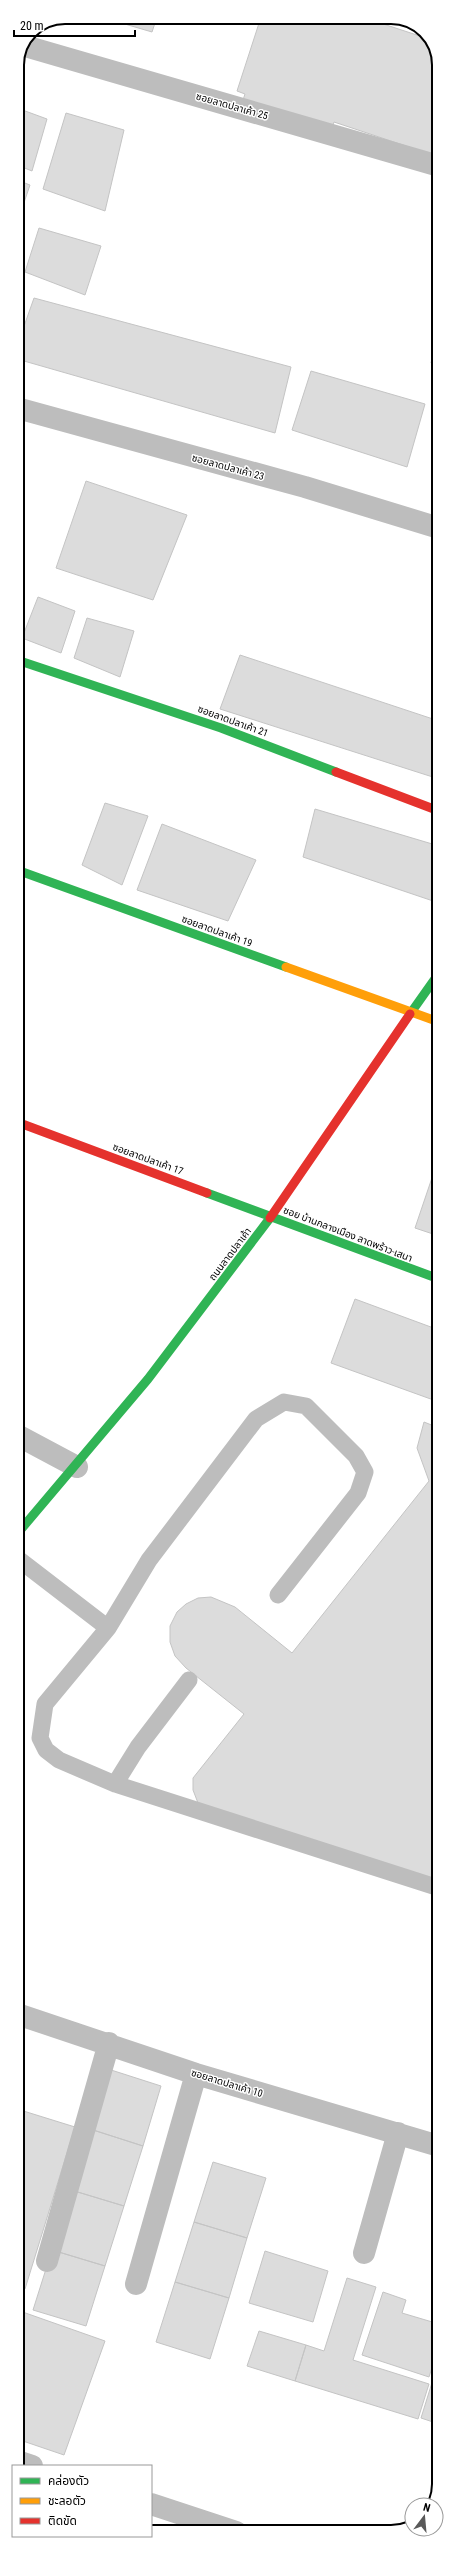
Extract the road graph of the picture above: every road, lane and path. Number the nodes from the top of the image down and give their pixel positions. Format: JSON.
{"nodes":[{"id":1,"x":28,"y":47,"type":"edge"},
{"id":2,"x":432,"y":164,"type":"edge"},
{"id":3,"x":24,"y":410,"type":"edge"},
{"id":4,"x":432,"y":526,"type":"edge"},
{"id":5,"x":24,"y":662,"type":"edge"},
{"id":6,"x":432,"y":809,"type":"edge"},
{"id":7,"x":24,"y":873,"type":"edge"},
{"id":8,"x":432,"y":982,"type":"edge"},
{"id":9,"x":410,"y":1012,"type":"junction"},
{"id":10,"x":432,"y":1020,"type":"edge"},
{"id":11,"x":24,"y":1125,"type":"edge"},
{"id":12,"x":272,"y":1217,"type":"junction"},
{"id":13,"x":432,"y":1276,"type":"edge"},
{"id":14,"x":24,"y":1439,"type":"edge"},
{"id":15,"x":77,"y":1467,"type":"junction"},
{"id":16,"x":24,"y":1526,"type":"edge"},
{"id":17,"x":24,"y":1563,"type":"edge"},
{"id":18,"x":278,"y":1595,"type":"dead end"},
{"id":19,"x":108,"y":1628,"type":"junction"},
{"id":20,"x":189,"y":1680,"type":"dead end"},
{"id":21,"x":115,"y":1784,"type":"junction"},
{"id":22,"x":432,"y":1886,"type":"edge"},
{"id":23,"x":24,"y":2016,"type":"edge"},
{"id":24,"x":109,"y":2043,"type":"junction"},
{"id":25,"x":196,"y":2074,"type":"junction"},
{"id":26,"x":398,"y":2133,"type":"junction"},
{"id":27,"x":432,"y":2144,"type":"edge"},
{"id":28,"x":364,"y":2253,"type":"dead end"},
{"id":29,"x":47,"y":2261,"type":"dead end"},
{"id":30,"x":136,"y":2284,"type":"dead end"},
{"id":31,"x":152,"y":2504,"type":"edge"},
{"id":32,"x":215,"y":2525,"type":"edge"}],
"edges":[{"from":1,"to":2,"type":"street","name":"ซอยลาดปลาเค้า 25"},
{"from":3,"to":4,"type":"street","name":"ซอยลาดปลาเค้า 23"},
{"from":5,"to":6,"type":"street","name":"ซอยลาดปลาเค้า 21"},
{"from":7,"to":9,"type":"street","name":"ซอยลาดปลาเค้า 19"},
{"from":8,"to":9,"type":"street","name":"ถนนลาดปลาเค้า"},
{"from":9,"to":10,"type":"street","name":"ซอยลาดปลาเค้า 19"},
{"from":9,"to":12,"type":"street","name":"ถนนลาดปลาเค้า"},
{"from":11,"to":12,"type":"street","name":"ซอยลาดปลาเค้า 17"},
{"from":12,"to":13,"type":"street","name":"ซอย บ้านกลางเมือง ลาดพร้าว-เสนา"},
{"from":12,"to":15,"type":"street","name":"ถนนลาดปลาเค้า"},
{"from":14,"to":15,"type":"street"},
{"from":15,"to":16,"type":"street","name":"ถนนลาดปลาเค้า"},
{"from":17,"to":19,"type":"lane"},
{"from":18,"to":19,"type":"lane"},
{"from":19,"to":21,"type":"lane"},
{"from":20,"to":21,"type":"lane"},
{"from":21,"to":22,"type":"lane"},
{"from":23,"to":24,"type":"street","name":"ซอยลาดปลาเค้า 10"},
{"from":24,"to":25,"type":"street","name":"ซอยลาดปลาเค้า 10"},
{"from":24,"to":29,"type":"street"},
{"from":25,"to":26,"type":"street","name":"ซอยลาดปลาเค้า 10"},
{"from":25,"to":30,"type":"street"},
{"from":26,"to":27,"type":"street","name":"ซอยลาดปลาเค้า 10"},
{"from":26,"to":28,"type":"street"},
{"from":31,"to":32,"type":"street"}]}
